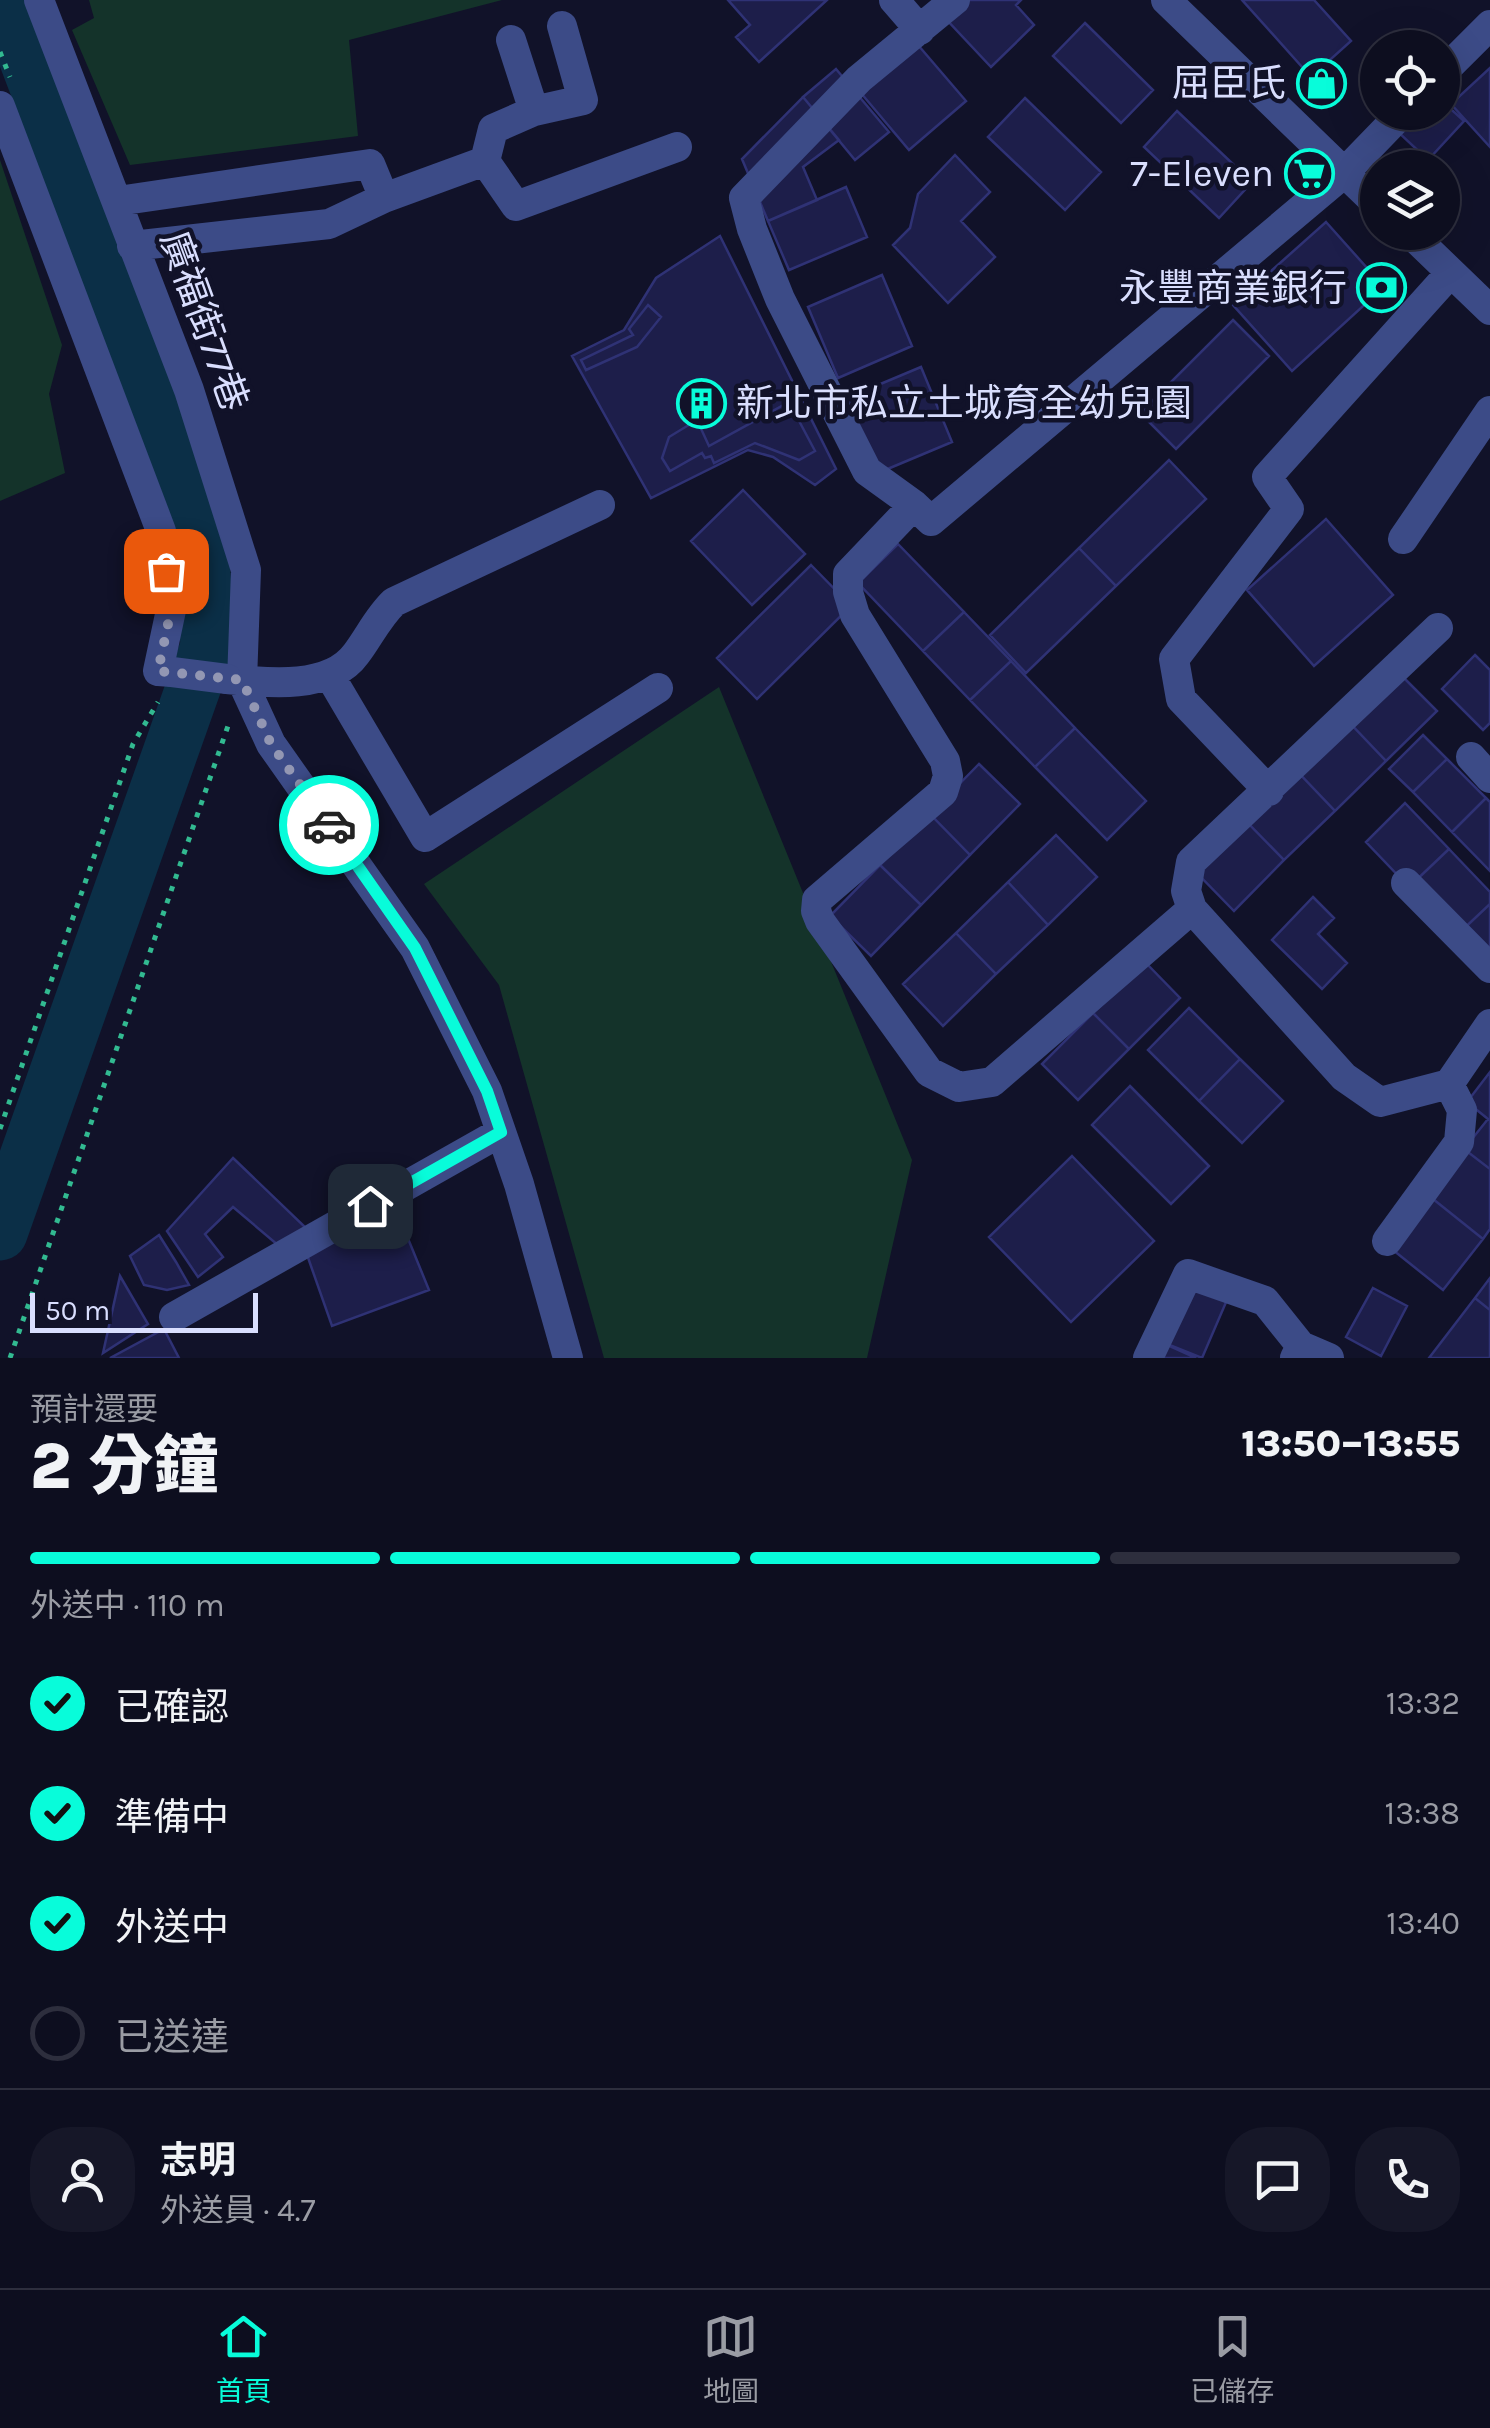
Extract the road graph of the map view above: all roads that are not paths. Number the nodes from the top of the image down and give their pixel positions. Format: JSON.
{"nodes":[{"id":1,"x":39,"y":0,"type":"edge"},
{"id":2,"x":894,"y":0,"type":"edge"},
{"id":3,"x":954,"y":0,"type":"edge"},
{"id":4,"x":1166,"y":0,"type":"edge"},
{"id":5,"x":1490,"y":25,"type":"edge"},
{"id":6,"x":562,"y":26,"type":"dead end"},
{"id":7,"x":920,"y":30,"type":"junction"},
{"id":8,"x":511,"y":40,"type":"dead end"},
{"id":9,"x":1460,"y":55,"type":"edge"},
{"id":10,"x":7,"y":97,"type":"edge"},
{"id":11,"x":534,"y":112,"type":"junction"},
{"id":12,"x":1386,"y":130,"type":"edge"},
{"id":13,"x":677,"y":147,"type":"dead end"},
{"id":14,"x":485,"y":161,"type":"junction"},
{"id":15,"x":1343,"y":174,"type":"junction"},
{"id":16,"x":1360,"y":189,"type":"edge"},
{"id":17,"x":384,"y":198,"type":"junction"},
{"id":18,"x":118,"y":201,"type":"junction"},
{"id":19,"x":132,"y":246,"type":"junction"},
{"id":20,"x":1428,"y":250,"type":"edge"},
{"id":21,"x":1445,"y":279,"type":"dead end"},
{"id":22,"x":1488,"y":305,"type":"edge"},
{"id":23,"x":1490,"y":411,"type":"edge"},
{"id":24,"x":600,"y":505,"type":"dead end"},
{"id":25,"x":922,"y":513,"type":"junction"},
{"id":26,"x":1403,"y":539,"type":"dead end"},
{"id":27,"x":1438,"y":628,"type":"dead end"},
{"id":28,"x":330,"y":676,"type":"junction"},
{"id":29,"x":234,"y":680,"type":"junction"},
{"id":30,"x":658,"y":688,"type":"dead end"},
{"id":31,"x":1269,"y":791,"type":"junction"},
{"id":32,"x":1406,"y":883,"type":"dead end"},
{"id":33,"x":1192,"y":909,"type":"junction"},
{"id":34,"x":1490,"y":968,"type":"edge"},
{"id":35,"x":1490,"y":1024,"type":"edge"},
{"id":36,"x":1449,"y":1084,"type":"junction"},
{"id":37,"x":501,"y":1132,"type":"junction"},
{"id":38,"x":1387,"y":1241,"type":"dead end"},
{"id":39,"x":174,"y":1317,"type":"dead end"},
{"id":40,"x":1308,"y":1354,"type":"edge"},
{"id":41,"x":568,"y":1358,"type":"edge"},
{"id":42,"x":1148,"y":1358,"type":"edge"}],
"edges":[{"from":1,"to":18,"type":"street","name":"廣福街77巷"},
{"from":2,"to":7,"type":"street"},
{"from":3,"to":7,"type":"street"},
{"from":4,"to":15,"type":"street"},
{"from":5,"to":9,"type":"street"},
{"from":6,"to":11,"type":"street"},
{"from":7,"to":25,"type":"street"},
{"from":8,"to":11,"type":"street"},
{"from":10,"to":29,"type":"street","bridge":true},
{"from":11,"to":14,"type":"street"},
{"from":12,"to":15,"type":"street"},
{"from":13,"to":14,"type":"street"},
{"from":14,"to":17,"type":"street"},
{"from":15,"to":16,"type":"street"},
{"from":15,"to":25,"type":"street"},
{"from":17,"to":18,"type":"street"},
{"from":17,"to":19,"type":"street"},
{"from":18,"to":19,"type":"street","name":"廣福街77巷"},
{"from":19,"to":29,"type":"street","name":"廣福街77巷"},
{"from":20,"to":22,"type":"street"},
{"from":21,"to":31,"type":"street"},
{"from":23,"to":26,"type":"street"},
{"from":24,"to":28,"type":"street"},
{"from":25,"to":33,"type":"street"},
{"from":27,"to":31,"type":"street"},
{"from":28,"to":29,"type":"street"},
{"from":28,"to":30,"type":"street"},
{"from":29,"to":37,"type":"street"},
{"from":31,"to":33,"type":"street"},
{"from":32,"to":34,"type":"street"},
{"from":33,"to":36,"type":"street"},
{"from":35,"to":36,"type":"street"},
{"from":36,"to":38,"type":"street"},
{"from":37,"to":39,"type":"street"},
{"from":37,"to":41,"type":"street"},
{"from":40,"to":42,"type":"street"}]}
